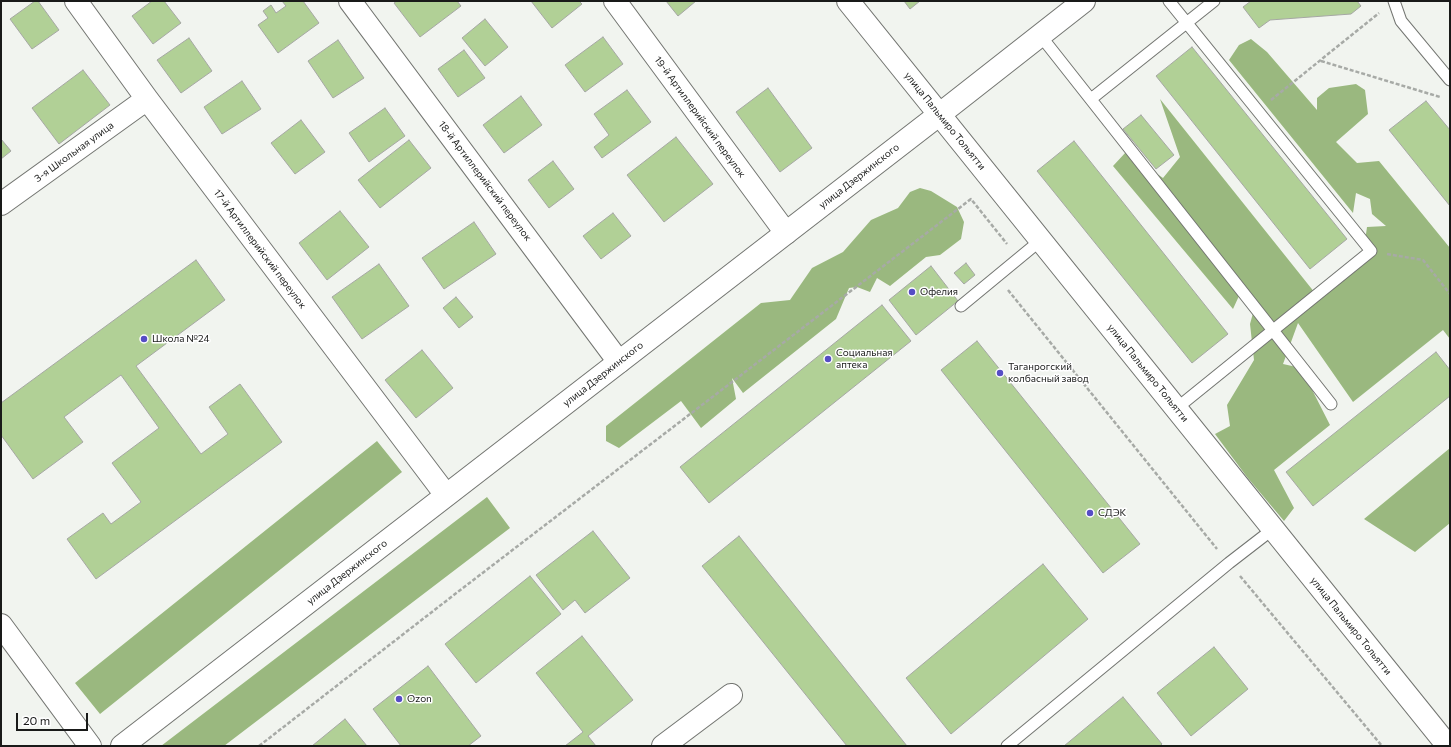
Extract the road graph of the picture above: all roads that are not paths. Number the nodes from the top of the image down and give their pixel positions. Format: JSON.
{"nodes":[{"id":1,"x":76,"y":1,"type":"edge"},
{"id":2,"x":350,"y":1,"type":"edge"},
{"id":3,"x":615,"y":1,"type":"edge"},
{"id":4,"x":848,"y":1,"type":"edge"},
{"id":5,"x":1084,"y":1,"type":"edge"},
{"id":6,"x":1169,"y":1,"type":"edge"},
{"id":7,"x":1214,"y":1,"type":"edge"},
{"id":8,"x":1394,"y":1,"type":"edge"},
{"id":9,"x":1187,"y":23,"type":"junction"},
{"id":10,"x":1045,"y":31,"type":"junction"},
{"id":11,"x":1450,"y":80,"type":"edge"},
{"id":12,"x":146,"y":99,"type":"junction"},
{"id":13,"x":1091,"y":100,"type":"junction"},
{"id":14,"x":940,"y":114,"type":"junction"},
{"id":15,"x":1,"y":204,"type":"edge"},
{"id":16,"x":786,"y":233,"type":"junction"},
{"id":17,"x":1041,"y":240,"type":"junction"},
{"id":18,"x":961,"y":306,"type":"dead end"},
{"id":19,"x":1273,"y":330,"type":"junction"},
{"id":20,"x":619,"y":362,"type":"junction"},
{"id":21,"x":1331,"y":404,"type":"dead end"},
{"id":22,"x":1177,"y":408,"type":"junction"},
{"id":23,"x":446,"y":495,"type":"junction"},
{"id":24,"x":1273,"y":529,"type":"junction"},
{"id":25,"x":1,"y":625,"type":"edge"},
{"id":26,"x":731,"y":695,"type":"dead end"},
{"id":27,"x":90,"y":746,"type":"edge"},
{"id":28,"x":122,"y":746,"type":"edge"},
{"id":29,"x":663,"y":746,"type":"edge"},
{"id":30,"x":1007,"y":746,"type":"edge"},
{"id":31,"x":1448,"y":746,"type":"edge"}],
"edges":[{"from":1,"to":12,"type":"street","name":"17-й Артиллерийский переулок"},
{"from":2,"to":20,"type":"street","name":"18-й Артиллерийский переулок"},
{"from":3,"to":16,"type":"street","name":"19-й Артиллерийский переулок"},
{"from":4,"to":14,"type":"street","name":"улица Пальмиро Тольятти"},
{"from":5,"to":10,"type":"street","name":"улица Дзержинского"},
{"from":6,"to":9,"type":"lane"},
{"from":7,"to":9,"type":"lane"},
{"from":8,"to":11,"type":"lane"},
{"from":9,"to":13,"type":"lane"},
{"from":9,"to":19,"type":"lane"},
{"from":10,"to":13,"type":"lane"},
{"from":10,"to":14,"type":"street","name":"улица Дзержинского"},
{"from":12,"to":15,"type":"street","name":"3-я Школьная улица"},
{"from":12,"to":23,"type":"street","name":"17-й Артиллерийский переулок"},
{"from":13,"to":19,"type":"lane"},
{"from":14,"to":16,"type":"street","name":"улица Дзержинского"},
{"from":14,"to":17,"type":"street","name":"улица Пальмиро Тольятти"},
{"from":16,"to":20,"type":"street","name":"улица Дзержинского"},
{"from":17,"to":18,"type":"lane"},
{"from":17,"to":22,"type":"street","name":"улица Пальмиро Тольятти"},
{"from":19,"to":21,"type":"lane"},
{"from":19,"to":22,"type":"lane"},
{"from":20,"to":23,"type":"street","name":"улица Дзержинского"},
{"from":22,"to":24,"type":"street","name":"улица Пальмиро Тольятти"},
{"from":23,"to":28,"type":"street","name":"улица Дзержинского"},
{"from":24,"to":30,"type":"lane"},
{"from":24,"to":31,"type":"street","name":"улица Пальмиро Тольятти"},
{"from":25,"to":27,"type":"street"},
{"from":26,"to":29,"type":"street"}]}
